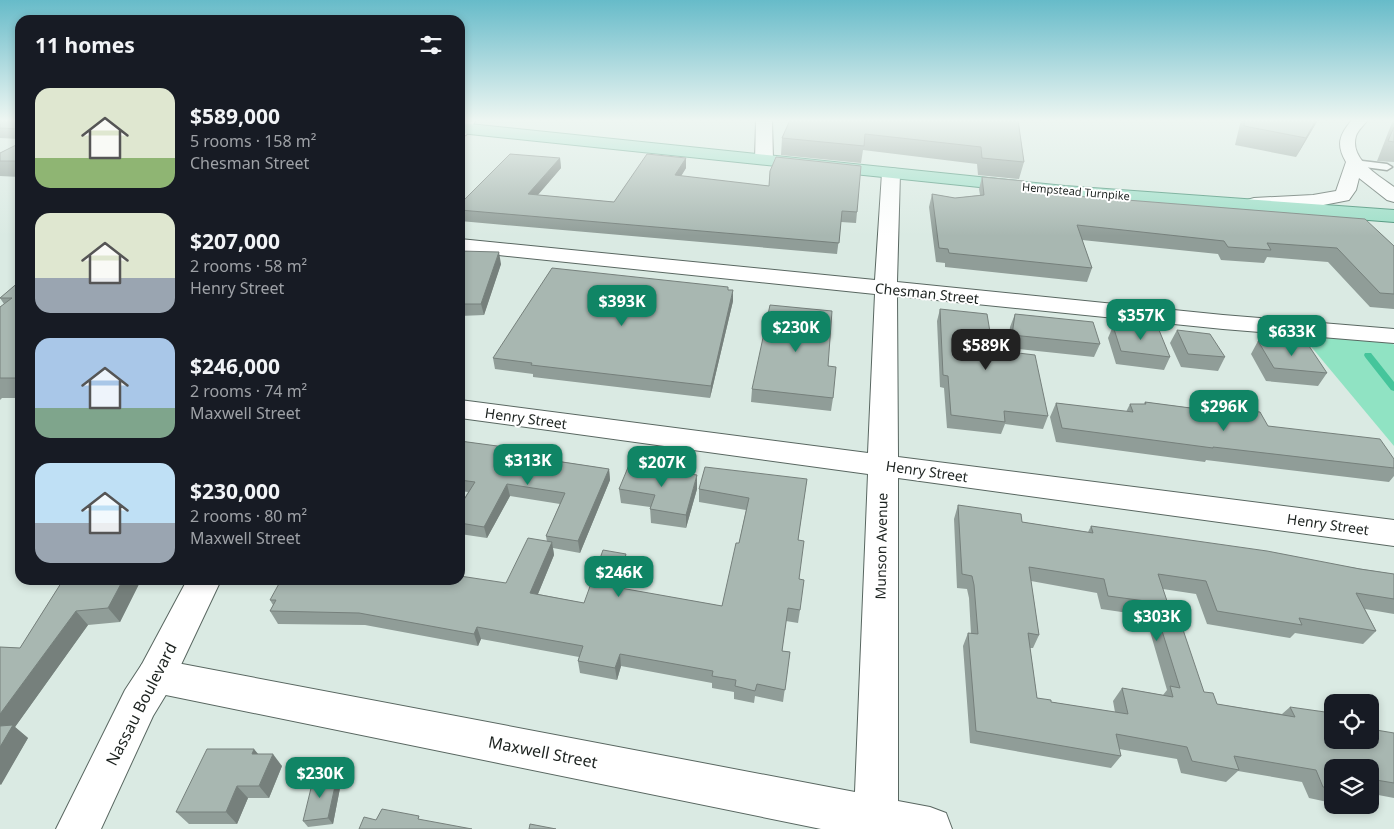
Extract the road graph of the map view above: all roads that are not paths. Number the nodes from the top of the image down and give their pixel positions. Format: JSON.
{"nodes":[{"id":1,"x":752,"y":159,"type":"edge"},
{"id":2,"x":1352,"y":159,"type":"edge"},
{"id":3,"x":764,"y":160,"type":"joint"},
{"id":4,"x":1354,"y":163,"type":"junction"},
{"id":5,"x":1387,"y":167,"type":"dead end"},
{"id":6,"x":891,"y":173,"type":"junction"},
{"id":7,"x":1394,"y":196,"type":"edge"},
{"id":8,"x":1254,"y":204,"type":"junction"},
{"id":9,"x":1394,"y":216,"type":"edge"},
{"id":10,"x":465,"y":246,"type":"edge"},
{"id":11,"x":886,"y":288,"type":"junction"},
{"id":12,"x":1394,"y":336,"type":"edge"},
{"id":13,"x":465,"y":410,"type":"edge"},
{"id":14,"x":883,"y":466,"type":"junction"},
{"id":15,"x":1394,"y":533,"type":"edge"},
{"id":16,"x":202,"y":585,"type":"edge"},
{"id":17,"x":156,"y":676,"type":"junction"},
{"id":18,"x":876,"y":824,"type":"edge"},
{"id":19,"x":78,"y":829,"type":"edge"},
{"id":20,"x":930,"y":829,"type":"edge"}],
"edges":[{"from":1,"to":3,"type":"main road","name":"Hempstead Turnpike"},
{"from":2,"to":4,"type":"street"},
{"from":3,"to":6,"type":"main road","name":"Hempstead Turnpike"},
{"from":4,"to":5,"type":"lane"},
{"from":4,"to":7,"type":"street"},
{"from":4,"to":8,"type":"street"},
{"from":6,"to":8,"type":"main road","name":"Hempstead Turnpike"},
{"from":6,"to":11,"type":"street","name":"Munson Avenue"},
{"from":8,"to":9,"type":"main road","name":"Hempstead Turnpike"},
{"from":10,"to":11,"type":"street","name":"Chesman Street"},
{"from":11,"to":12,"type":"street","name":"Chesman Street"},
{"from":11,"to":14,"type":"street","name":"Munson Avenue"},
{"from":13,"to":14,"type":"street","name":"Henry Street"},
{"from":14,"to":15,"type":"street","name":"Henry Street"},
{"from":14,"to":18,"type":"street","name":"Munson Avenue"},
{"from":16,"to":17,"type":"street","name":"Nassau Boulevard"},
{"from":17,"to":18,"type":"street","name":"Maxwell Street"},
{"from":17,"to":19,"type":"street","name":"Nassau Boulevard"},
{"from":18,"to":20,"type":"street","name":"Maxwell Street"}]}
